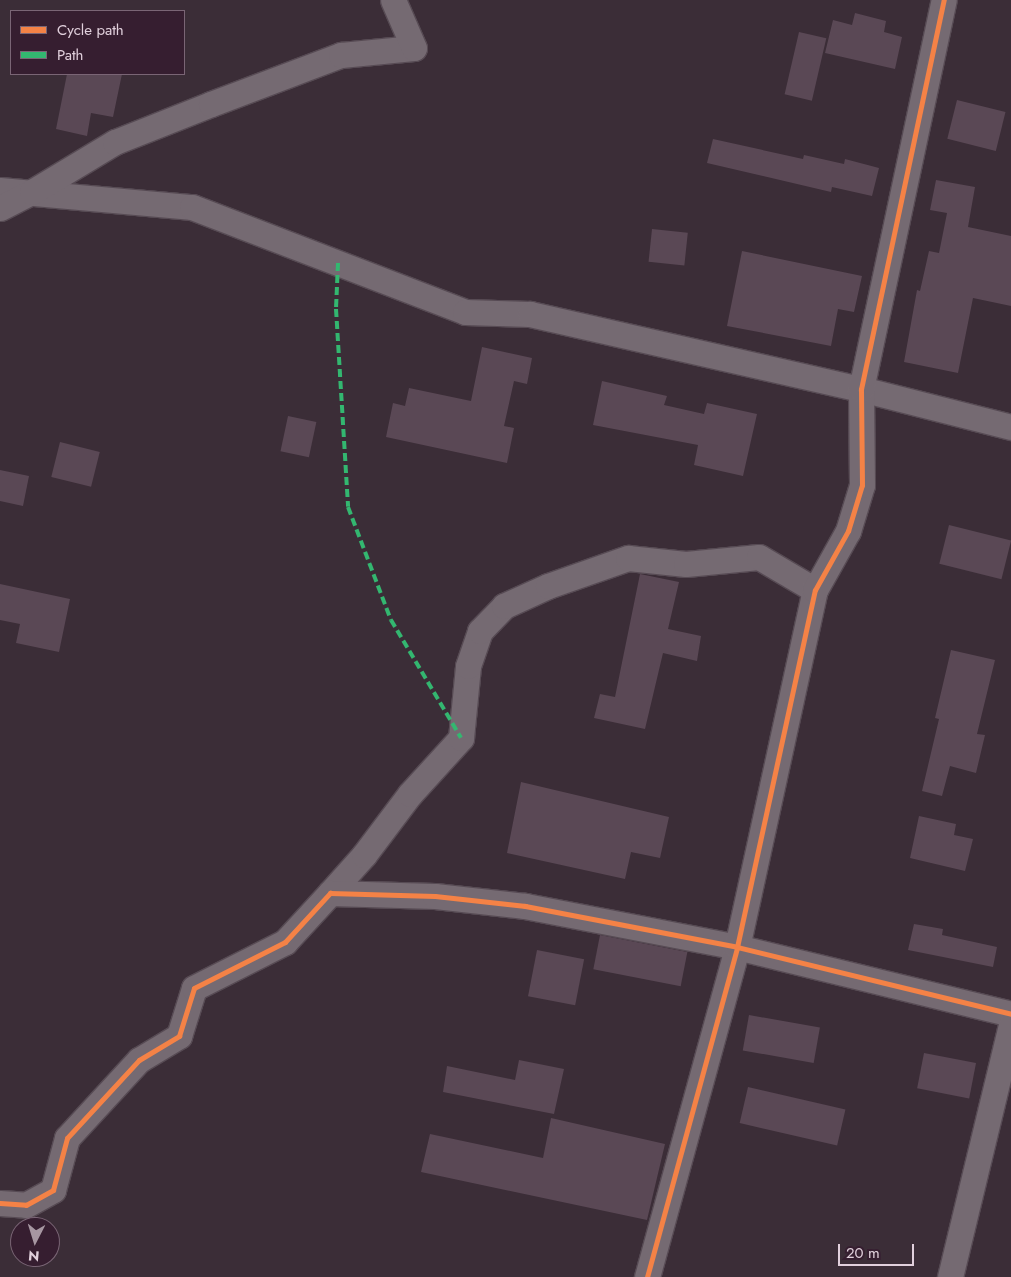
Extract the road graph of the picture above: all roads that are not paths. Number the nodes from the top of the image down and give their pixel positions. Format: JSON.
{"nodes":[{"id":1,"x":393,"y":0,"type":"edge"},
{"id":2,"x":944,"y":0,"type":"edge"},
{"id":3,"x":0,"y":190,"type":"edge"},
{"id":4,"x":32,"y":192,"type":"junction"},
{"id":5,"x":0,"y":208,"type":"edge"},
{"id":6,"x":861,"y":389,"type":"junction"},
{"id":7,"x":1011,"y":427,"type":"edge"},
{"id":8,"x":815,"y":590,"type":"junction"},
{"id":9,"x":330,"y":893,"type":"junction"},
{"id":10,"x":737,"y":947,"type":"junction"},
{"id":11,"x":1011,"y":1014,"type":"edge"},
{"id":12,"x":1011,"y":1024,"type":"edge"},
{"id":13,"x":0,"y":1203,"type":"edge"},
{"id":14,"x":647,"y":1277,"type":"edge"},
{"id":15,"x":950,"y":1277,"type":"edge"}],
"edges":[{"from":1,"to":4,"type":"street"},
{"from":2,"to":6,"type":"street"},
{"from":3,"to":4,"type":"street"},
{"from":4,"to":5,"type":"street"},
{"from":4,"to":6,"type":"street"},
{"from":6,"to":7,"type":"street"},
{"from":6,"to":8,"type":"street"},
{"from":8,"to":9,"type":"street"},
{"from":8,"to":10,"type":"street"},
{"from":9,"to":10,"type":"street"},
{"from":9,"to":13,"type":"street"},
{"from":10,"to":11,"type":"street"},
{"from":10,"to":14,"type":"street"},
{"from":12,"to":15,"type":"street"}]}
